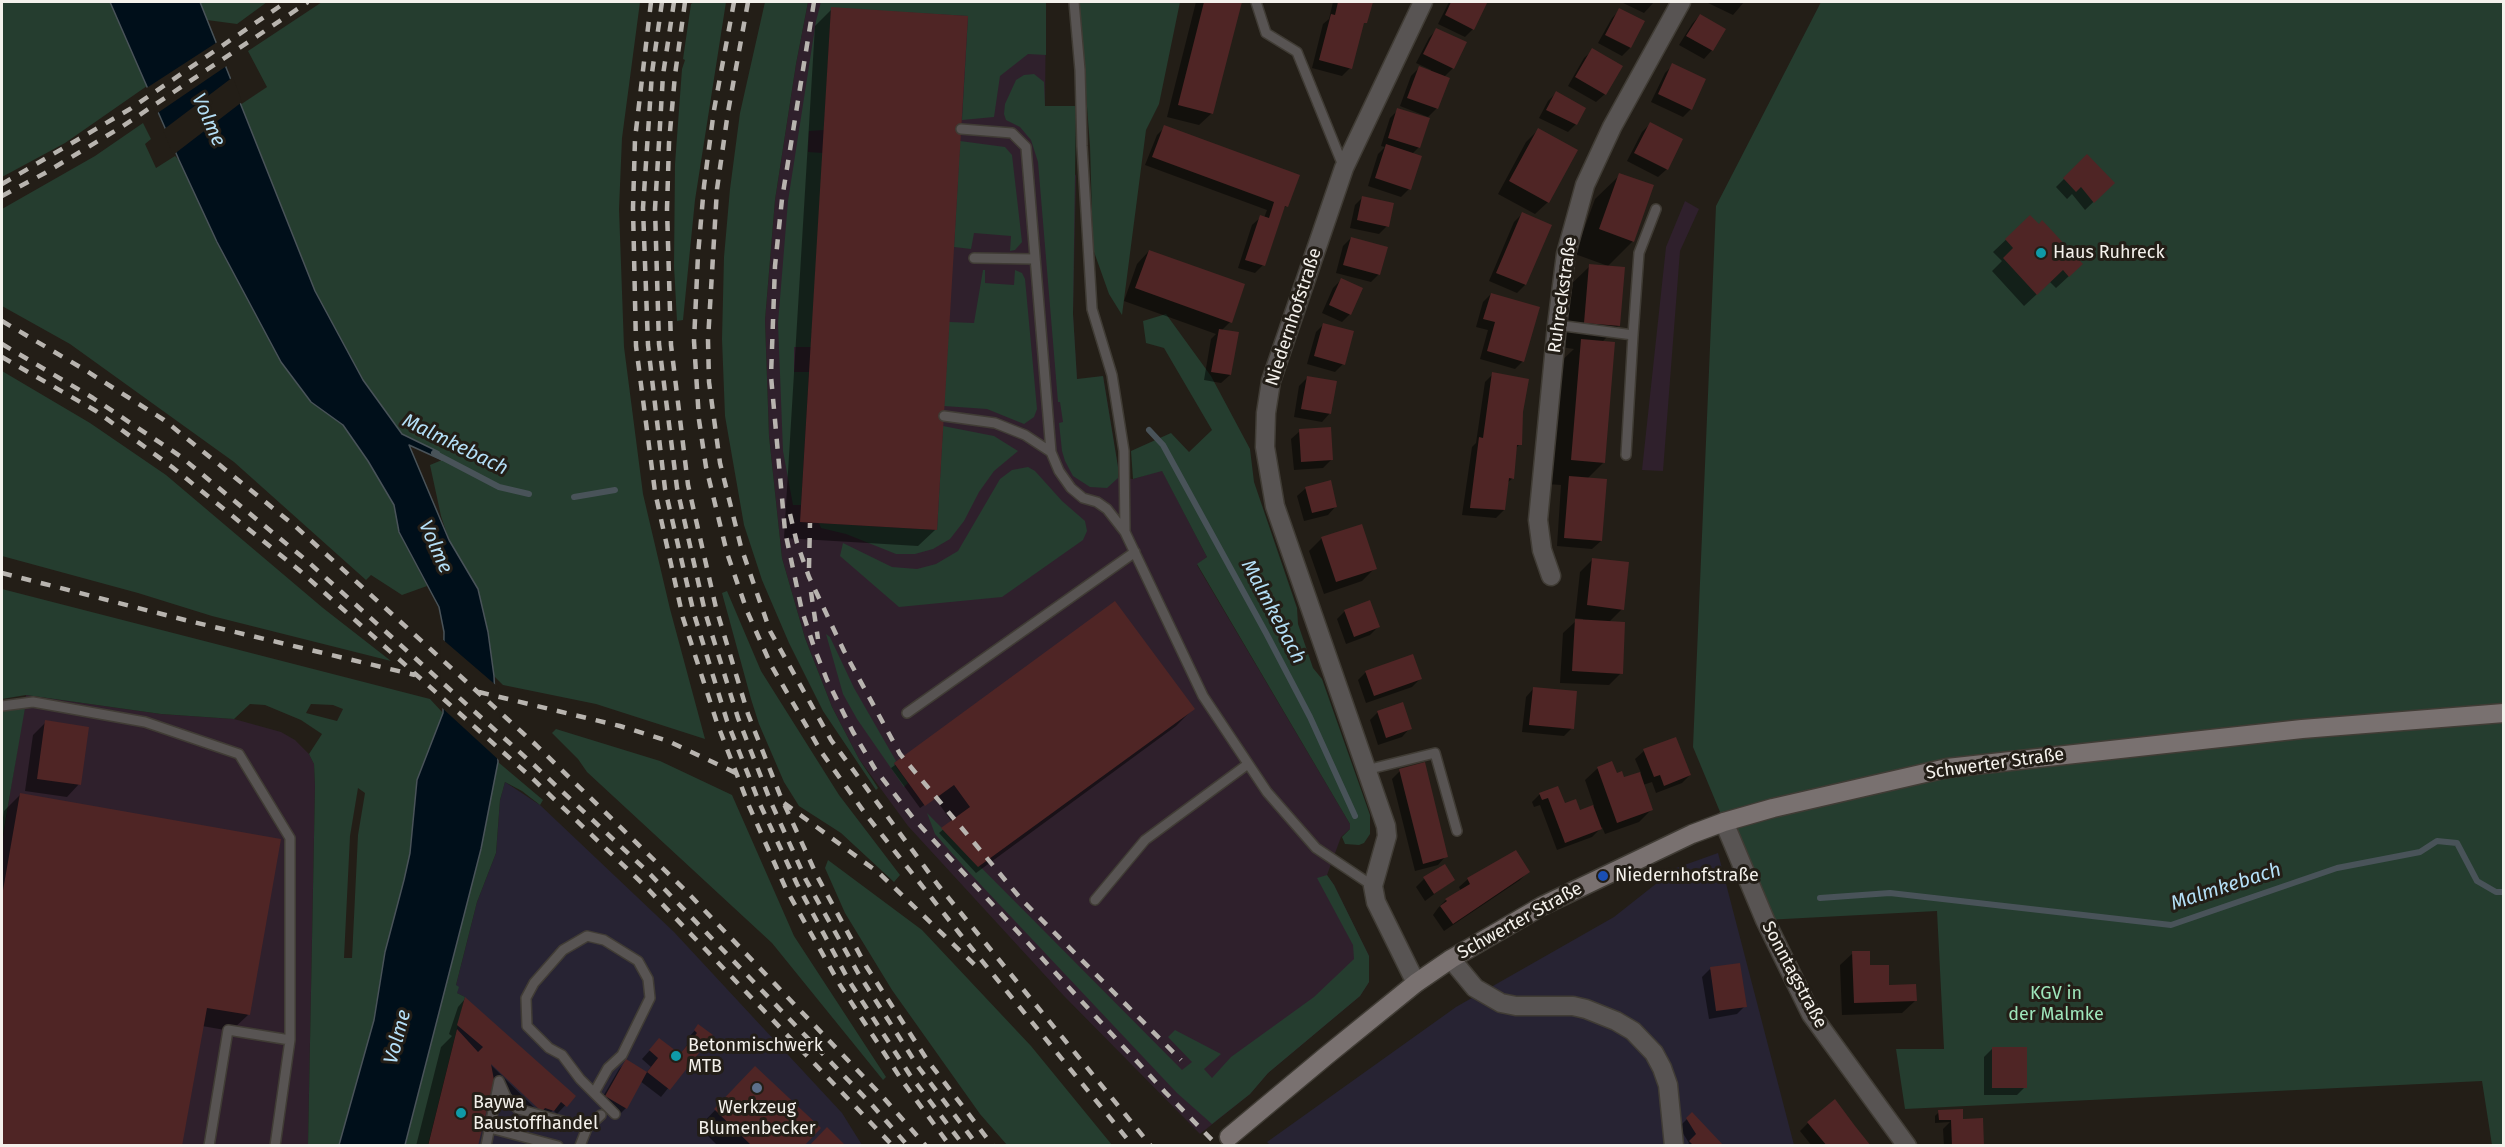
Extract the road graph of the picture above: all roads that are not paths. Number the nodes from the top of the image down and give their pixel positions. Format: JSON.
{"nodes":[{"id":1,"x":1074,"y":2,"type":"edge"},
{"id":2,"x":1256,"y":2,"type":"edge"},
{"id":3,"x":1423,"y":2,"type":"edge"},
{"id":4,"x":1682,"y":2,"type":"edge"},
{"id":5,"x":961,"y":129,"type":"dead end"},
{"id":6,"x":1344,"y":168,"type":"junction"},
{"id":7,"x":1656,"y":209,"type":"dead end"},
{"id":8,"x":974,"y":258,"type":"dead end"},
{"id":9,"x":1035,"y":259,"type":"junction"},
{"id":10,"x":1557,"y":325,"type":"junction"},
{"id":11,"x":1633,"y":335,"type":"junction"},
{"id":12,"x":944,"y":416,"type":"dead end"},
{"id":13,"x":1051,"y":452,"type":"junction"},
{"id":14,"x":1626,"y":455,"type":"dead end"},
{"id":15,"x":1125,"y":532,"type":"junction"},
{"id":16,"x":1135,"y":552,"type":"junction"},
{"id":17,"x":1551,"y":576,"type":"dead end"},
{"id":18,"x":2,"y":706,"type":"edge"},
{"id":19,"x":2504,"y":712,"type":"edge"},
{"id":20,"x":907,"y":713,"type":"dead end"},
{"id":21,"x":1248,"y":764,"type":"junction"},
{"id":22,"x":1366,"y":770,"type":"junction"},
{"id":23,"x":1724,"y":822,"type":"junction"},
{"id":24,"x":1457,"y":831,"type":"dead end"},
{"id":25,"x":1373,"y":886,"type":"junction"},
{"id":26,"x":1095,"y":900,"type":"dead end"},
{"id":27,"x":1451,"y":959,"type":"junction"},
{"id":28,"x":1416,"y":984,"type":"junction"},
{"id":29,"x":290,"y":1040,"type":"junction"},
{"id":30,"x":594,"y":1093,"type":"junction"},
{"id":31,"x":615,"y":1114,"type":"dead end"},
{"id":32,"x":602,"y":1115,"type":"dead end"},
{"id":33,"x":490,"y":1128,"type":"junction"},
{"id":34,"x":586,"y":1128,"type":"junction"},
{"id":35,"x":1229,"y":1137,"type":"dead end"},
{"id":36,"x":209,"y":1146,"type":"edge"},
{"id":37,"x":275,"y":1146,"type":"edge"},
{"id":38,"x":486,"y":1146,"type":"edge"},
{"id":39,"x":558,"y":1146,"type":"edge"},
{"id":40,"x":580,"y":1146,"type":"edge"},
{"id":41,"x":1674,"y":1146,"type":"edge"},
{"id":42,"x":1907,"y":1146,"type":"edge"}],
"edges":[{"from":1,"to":15,"type":"lane"},
{"from":2,"to":6,"type":"lane"},
{"from":3,"to":6,"type":"street","name":"Niedernhofstraße"},
{"from":4,"to":10,"type":"street","name":"Ruhreckstraße"},
{"from":5,"to":9,"type":"lane"},
{"from":6,"to":22,"type":"street","name":"Niedernhofstraße"},
{"from":7,"to":11,"type":"lane"},
{"from":8,"to":9,"type":"lane"},
{"from":9,"to":13,"type":"lane"},
{"from":10,"to":11,"type":"lane"},
{"from":10,"to":17,"type":"street","name":"Ruhreckstraße"},
{"from":11,"to":14,"type":"lane"},
{"from":12,"to":13,"type":"lane"},
{"from":13,"to":15,"type":"lane"},
{"from":15,"to":16,"type":"lane"},
{"from":16,"to":20,"type":"lane"},
{"from":16,"to":21,"type":"lane"},
{"from":18,"to":29,"type":"lane"},
{"from":19,"to":23,"type":"main road","name":"Schwerter Straße"},
{"from":21,"to":25,"type":"lane"},
{"from":21,"to":26,"type":"lane"},
{"from":22,"to":24,"type":"lane"},
{"from":22,"to":25,"type":"street","name":"Niedernhofstraße"},
{"from":23,"to":27,"type":"main road","name":"Schwerter Straße"},
{"from":23,"to":42,"type":"street","name":"Sonntagstraße"},
{"from":25,"to":28,"type":"street"},
{"from":27,"to":28,"type":"main road","name":"Schwerter Straße"},
{"from":27,"to":41,"type":"street","name":"Schwerter Straße"},
{"from":28,"to":35,"type":"main road","name":"Schwerter Straße"},
{"from":29,"to":36,"type":"lane"},
{"from":29,"to":37,"type":"lane"},
{"from":30,"to":30,"type":"lane"},
{"from":30,"to":31,"type":"lane"},
{"from":32,"to":34,"type":"lane"},
{"from":33,"to":34,"type":"lane"},
{"from":33,"to":38,"type":"lane"},
{"from":33,"to":39,"type":"lane"},
{"from":34,"to":40,"type":"lane"}]}
